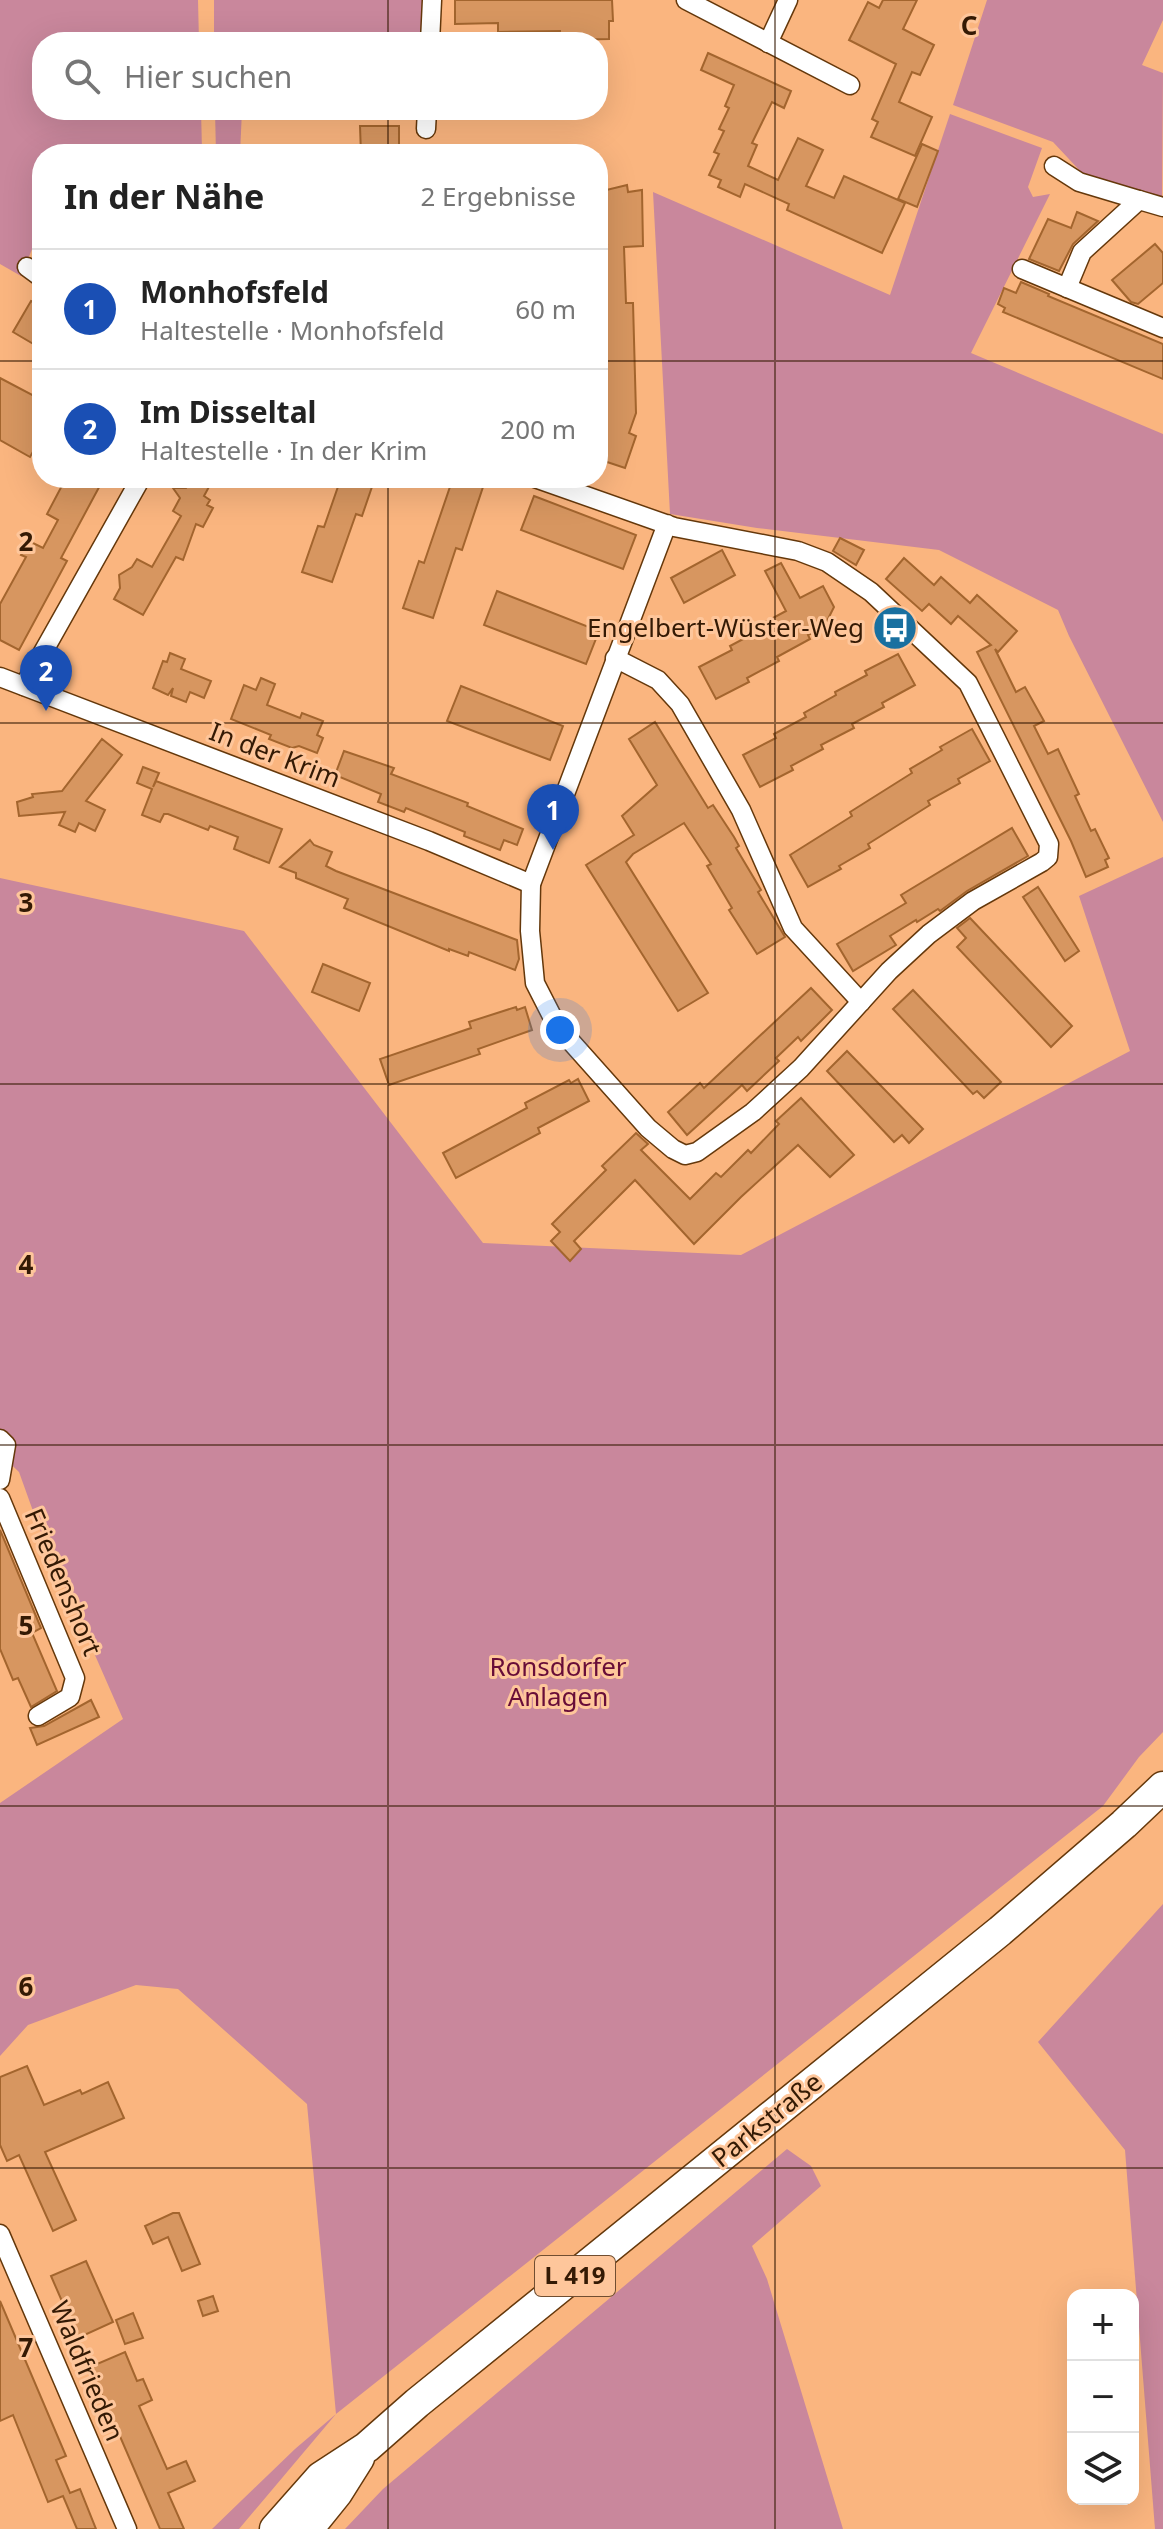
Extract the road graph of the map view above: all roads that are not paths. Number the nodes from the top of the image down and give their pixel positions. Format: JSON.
{"nodes":[{"id":1,"x":432,"y":0,"type":"edge"},
{"id":2,"x":686,"y":0,"type":"edge"},
{"id":3,"x":788,"y":0,"type":"edge"},
{"id":4,"x":430,"y":32,"type":"edge"},
{"id":5,"x":768,"y":43,"type":"junction"},
{"id":6,"x":850,"y":85,"type":"dead end"},
{"id":7,"x":1054,"y":166,"type":"dead end"},
{"id":8,"x":1139,"y":200,"type":"junction"},
{"id":9,"x":1163,"y":207,"type":"edge"},
{"id":10,"x":1022,"y":269,"type":"dead end"},
{"id":11,"x":1067,"y":288,"type":"junction"},
{"id":12,"x":1163,"y":328,"type":"edge"},
{"id":13,"x":135,"y":488,"type":"edge"},
{"id":14,"x":564,"y":488,"type":"edge"},
{"id":15,"x":667,"y":524,"type":"junction"},
{"id":16,"x":615,"y":658,"type":"junction"},
{"id":17,"x":0,"y":677,"type":"edge"},
{"id":18,"x":24,"y":686,"type":"junction"},
{"id":19,"x":531,"y":884,"type":"junction"},
{"id":20,"x":861,"y":1002,"type":"junction"},
{"id":21,"x":0,"y":1439,"type":"edge"},
{"id":22,"x":0,"y":1480,"type":"edge"},
{"id":23,"x":0,"y":1498,"type":"edge"},
{"id":24,"x":38,"y":1716,"type":"dead end"},
{"id":25,"x":1163,"y":1787,"type":"edge"},
{"id":26,"x":0,"y":2234,"type":"edge"},
{"id":27,"x":367,"y":2447,"type":"junction"},
{"id":28,"x":127,"y":2529,"type":"edge"},
{"id":29,"x":275,"y":2529,"type":"edge"},
{"id":30,"x":308,"y":2529,"type":"edge"}],
"edges":[{"from":1,"to":4,"type":"street"},
{"from":2,"to":5,"type":"street"},
{"from":3,"to":5,"type":"street"},
{"from":5,"to":6,"type":"street"},
{"from":7,"to":8,"type":"street"},
{"from":8,"to":9,"type":"street"},
{"from":8,"to":11,"type":"street"},
{"from":10,"to":11,"type":"street"},
{"from":11,"to":12,"type":"street"},
{"from":13,"to":18,"type":"street"},
{"from":14,"to":15,"type":"street"},
{"from":15,"to":16,"type":"street"},
{"from":15,"to":20,"type":"street"},
{"from":16,"to":19,"type":"street"},
{"from":16,"to":20,"type":"street"},
{"from":17,"to":18,"type":"street","name":"In der Krim"},
{"from":18,"to":19,"type":"street","name":"In der Krim"},
{"from":19,"to":20,"type":"street"},
{"from":21,"to":22,"type":"street"},
{"from":23,"to":24,"type":"street","name":"Friedenshort"},
{"from":25,"to":27,"type":"main road","name":"Parkstraße","number":"L 419"},
{"from":26,"to":28,"type":"street","name":"Waldfrieden"},
{"from":27,"to":29,"type":"main road","name":"Parkstraße","number":"L 419"},
{"from":27,"to":30,"type":"main road","name":"Parkstraße","number":"L 419"}]}
